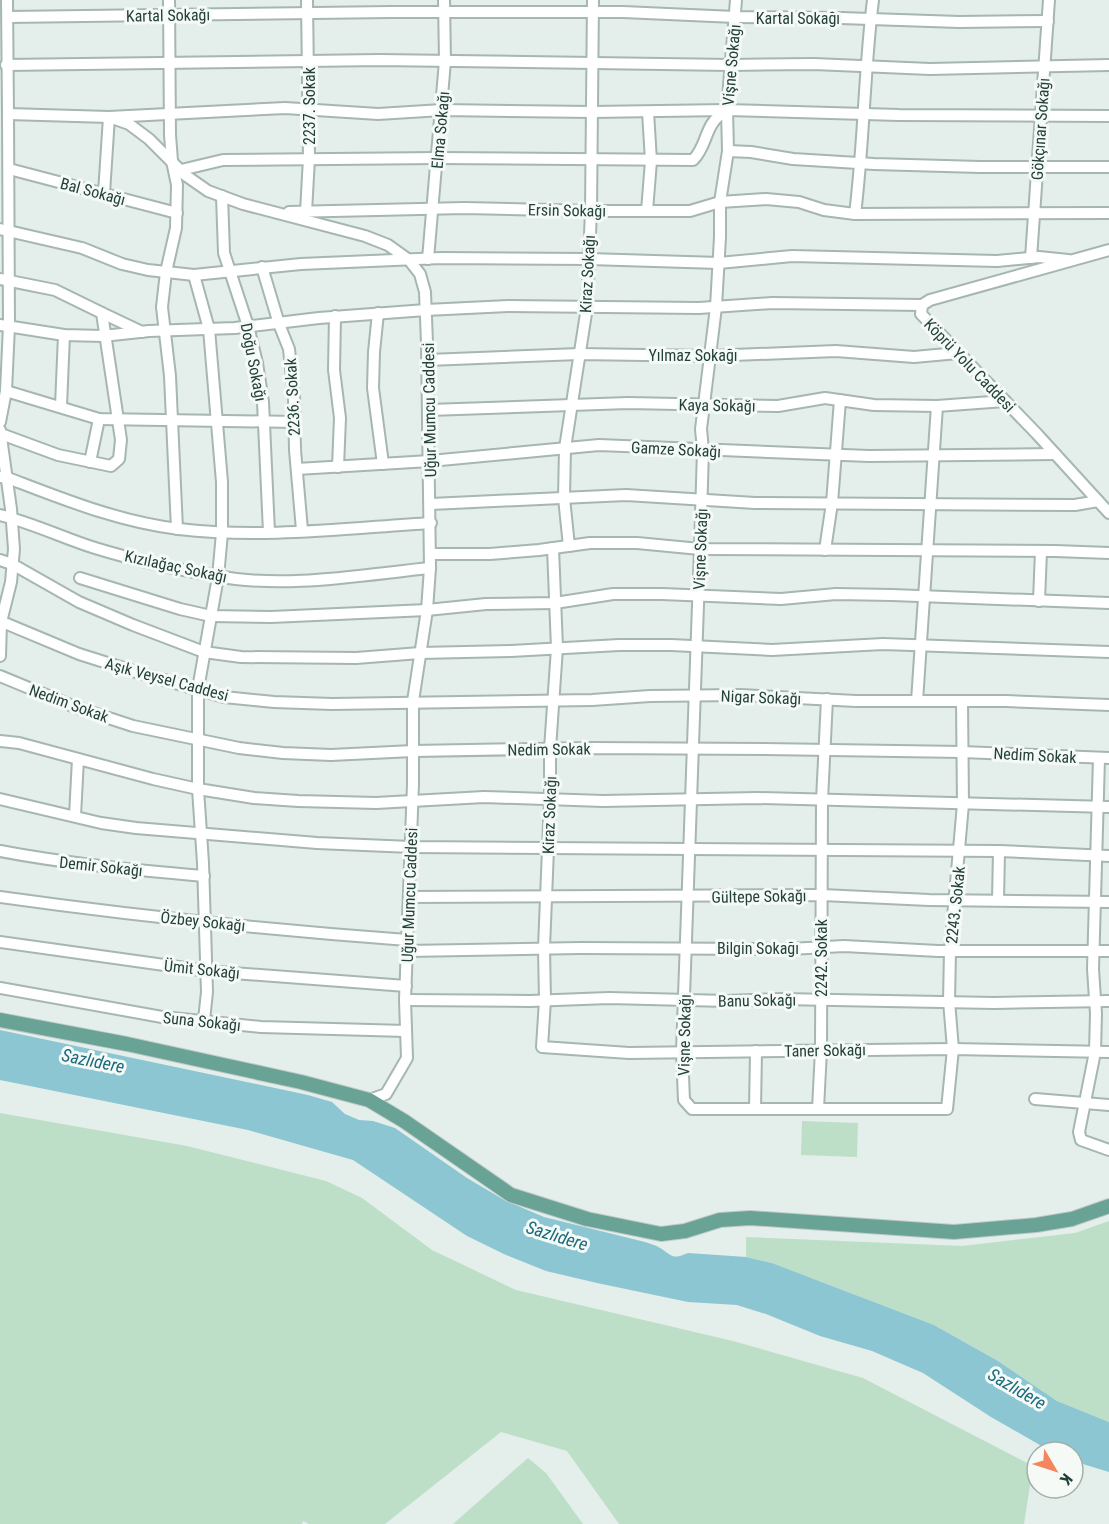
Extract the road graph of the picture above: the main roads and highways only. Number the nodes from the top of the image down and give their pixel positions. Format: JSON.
{"nodes":[{"id":1,"x":0,"y":1020,"type":"edge"},
{"id":2,"x":1109,"y":1206,"type":"edge"}],
"edges":[{"from":1,"to":2,"type":"main road"}]}
